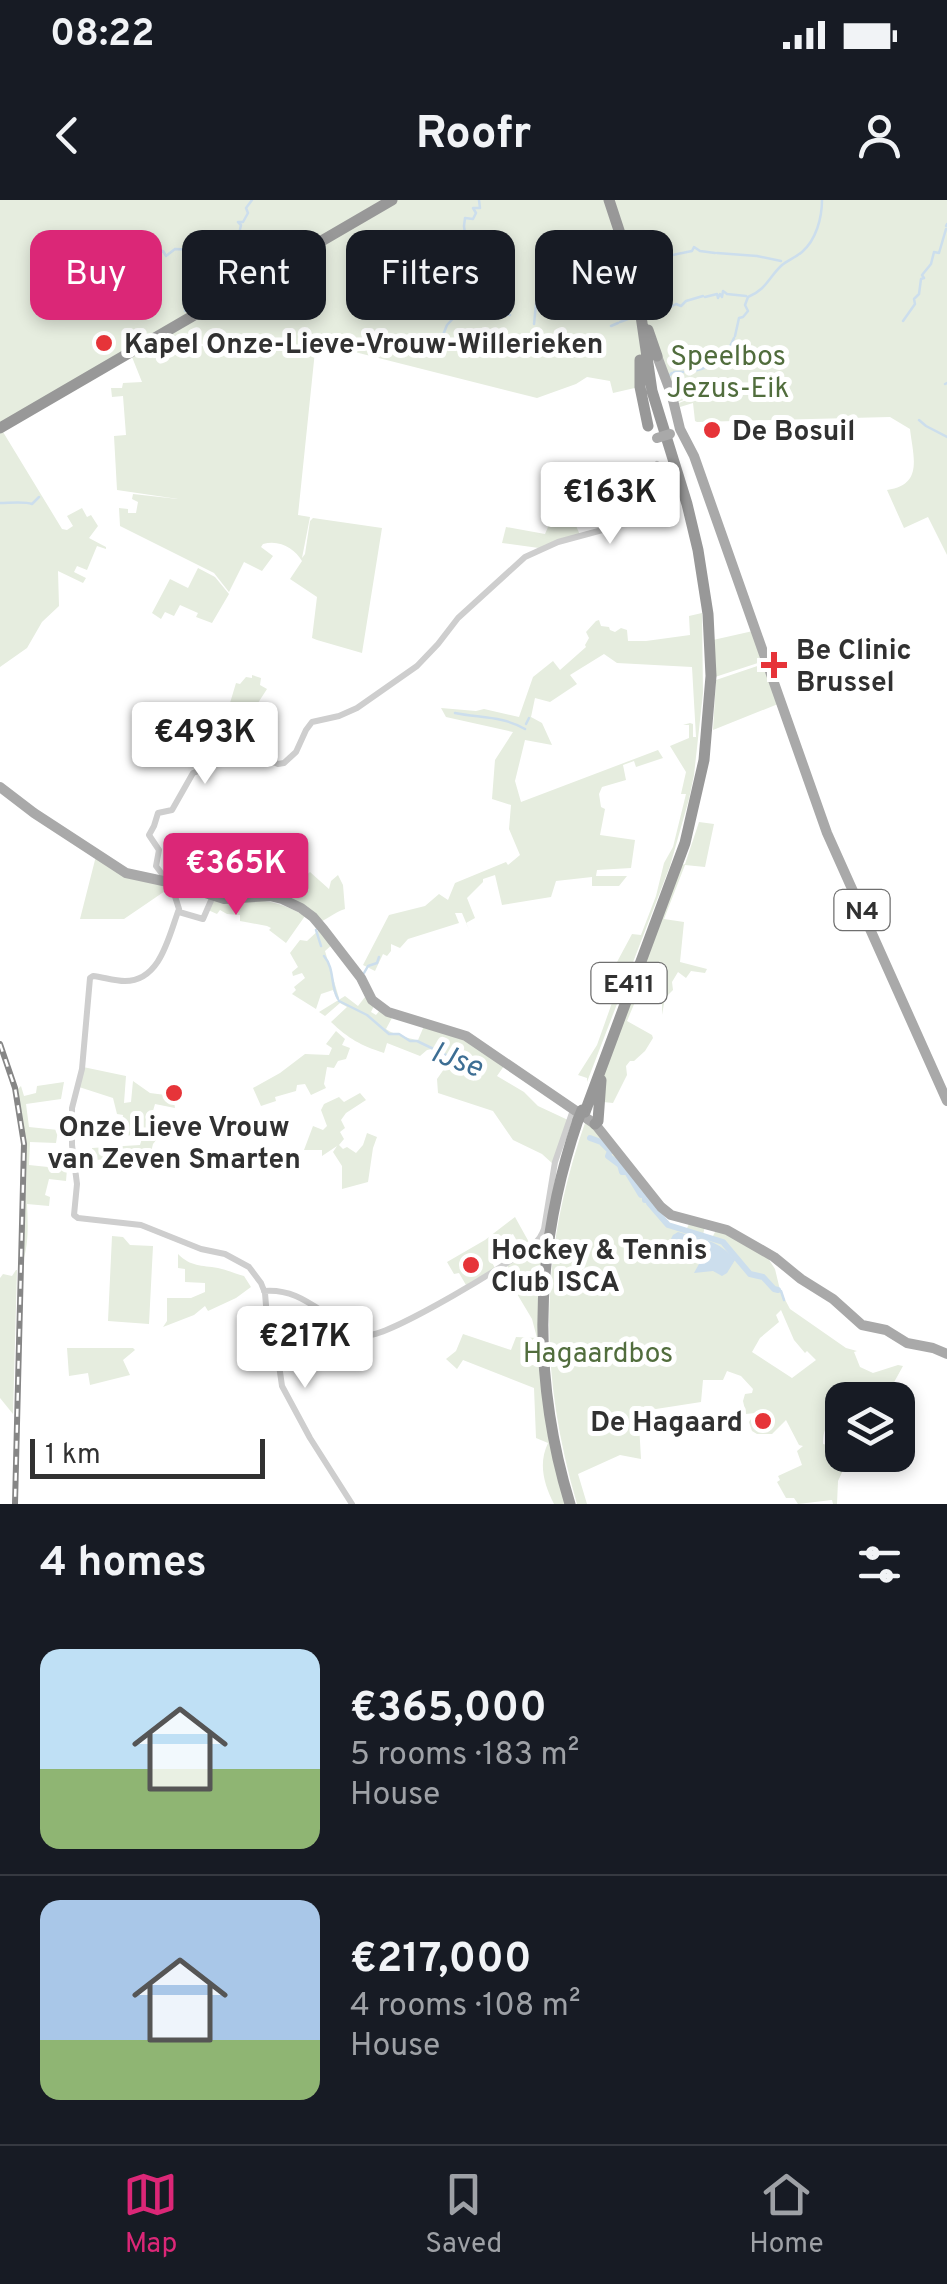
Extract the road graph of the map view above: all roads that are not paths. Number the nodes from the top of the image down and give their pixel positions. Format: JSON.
{"nodes":[{"id":1,"x":388,"y":200,"type":"edge"},
{"id":2,"x":607,"y":200,"type":"edge"},
{"id":3,"x":618,"y":230,"type":"edge"},
{"id":4,"x":642,"y":320,"type":"edge"},
{"id":5,"x":645,"y":320,"type":"edge"},
{"id":6,"x":145,"y":343,"type":"junction"},
{"id":7,"x":641,"y":351,"type":"junction"},
{"id":8,"x":657,"y":356,"type":"joint"},
{"id":9,"x":0,"y":426,"type":"edge"},
{"id":10,"x":648,"y":426,"type":"joint"},
{"id":11,"x":675,"y":433,"type":"junction"},
{"id":12,"x":680,"y":457,"type":"dead end"},
{"id":13,"x":657,"y":464,"type":"dead end"},
{"id":14,"x":694,"y":532,"type":"junction"},
{"id":15,"x":706,"y":610,"type":"junction"},
{"id":16,"x":0,"y":787,"type":"edge"},
{"id":17,"x":170,"y":885,"type":"junction"},
{"id":18,"x":213,"y":896,"type":"junction"},
{"id":19,"x":178,"y":914,"type":"junction"},
{"id":20,"x":947,"y":1101,"type":"edge"},
{"id":21,"x":586,"y":1118,"type":"junction"},
{"id":22,"x":264,"y":1291,"type":"junction"},
{"id":23,"x":947,"y":1354,"type":"edge"},
{"id":24,"x":352,"y":1504,"type":"edge"},
{"id":25,"x":573,"y":1504,"type":"edge"}],
"edges":[{"from":1,"to":6,"type":"highway"},
{"from":1,"to":6,"type":"highway"},
{"from":2,"to":3,"type":"highway","number":"E411"},
{"from":2,"to":7,"type":"highway","number":"E411"},
{"from":4,"to":14,"type":"highway","number":"E411"},
{"from":5,"to":8,"type":"highway","number":"N4"},
{"from":6,"to":9,"type":"highway"},
{"from":7,"to":10,"type":"highway"},
{"from":7,"to":15,"type":"highway","number":"E411"},
{"from":8,"to":11,"type":"main road","number":"N4"},
{"from":10,"to":11,"type":"main road","bridge":true},
{"from":11,"to":20,"type":"main road","number":"N4"},
{"from":12,"to":14,"type":"highway"},
{"from":13,"to":17,"type":"street"},
{"from":14,"to":15,"type":"highway","number":"E411"},
{"from":15,"to":21,"type":"highway","number":"E411"},
{"from":15,"to":21,"type":"highway","number":"E411"},
{"from":16,"to":17,"type":"main road"},
{"from":17,"to":18,"type":"main road"},
{"from":17,"to":19,"type":"street"},
{"from":18,"to":19,"type":"street"},
{"from":18,"to":21,"type":"main road"},
{"from":19,"to":22,"type":"street"},
{"from":21,"to":22,"type":"street"},
{"from":21,"to":23,"type":"main road"},
{"from":21,"to":25,"type":"highway","number":"E411"},
{"from":22,"to":24,"type":"street"}]}
